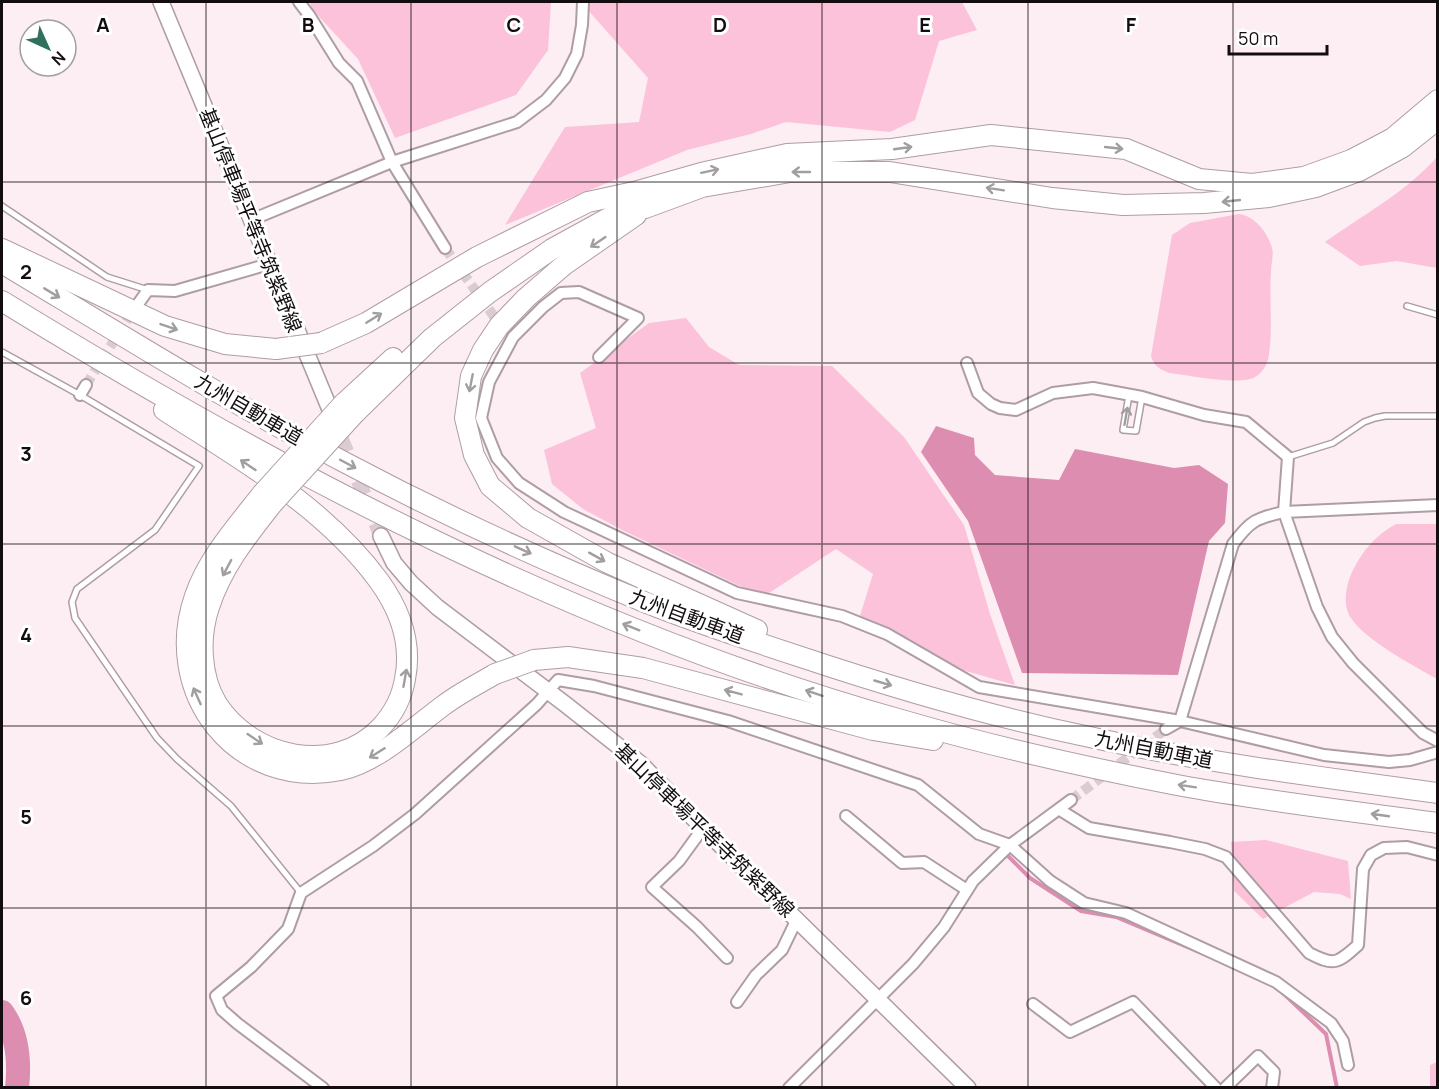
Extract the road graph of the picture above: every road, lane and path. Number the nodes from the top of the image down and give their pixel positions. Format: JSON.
{"nodes":[{"id":1,"x":161,"y":2,"type":"edge"},
{"id":2,"x":299,"y":2,"type":"edge"},
{"id":3,"x":583,"y":2,"type":"edge"},
{"id":4,"x":1437,"y":100,"type":"edge"},
{"id":5,"x":1437,"y":119,"type":"edge"},
{"id":6,"x":392,"y":162,"type":"junction"},
{"id":7,"x":640,"y":200,"type":"junction"},
{"id":8,"x":2,"y":206,"type":"edge"},
{"id":9,"x":251,"y":220,"type":"junction"},
{"id":10,"x":2,"y":249,"type":"edge"},
{"id":11,"x":445,"y":249,"type":"tunnel mouth"},
{"id":12,"x":2,"y":263,"type":"edge"},
{"id":13,"x":269,"y":264,"type":"junction"},
{"id":14,"x":148,"y":290,"type":"junction"},
{"id":15,"x":2,"y":301,"type":"edge"},
{"id":16,"x":138,"y":304,"type":"tunnel mouth"},
{"id":17,"x":1407,"y":306,"type":"dead end"},
{"id":18,"x":1437,"y":315,"type":"edge"},
{"id":19,"x":59,"y":336,"type":"junction"},
{"id":20,"x":2,"y":352,"type":"edge"},
{"id":21,"x":599,"y":357,"type":"dead end"},
{"id":22,"x":968,"y":363,"type":"dead end"},
{"id":23,"x":86,"y":385,"type":"tunnel mouth"},
{"id":24,"x":80,"y":395,"type":"junction"},
{"id":25,"x":1130,"y":395,"type":"junction"},
{"id":26,"x":1142,"y":397,"type":"junction"},
{"id":27,"x":1437,"y":416,"type":"edge"},
{"id":28,"x":341,"y":438,"type":"tunnel mouth"},
{"id":29,"x":1288,"y":457,"type":"junction"},
{"id":30,"x":267,"y":498,"type":"junction"},
{"id":31,"x":1437,"y":505,"type":"edge"},
{"id":32,"x":1284,"y":512,"type":"junction"},
{"id":33,"x":381,"y":536,"type":"tunnel mouth"},
{"id":34,"x":852,"y":674,"type":"junction"},
{"id":35,"x":548,"y":691,"type":"junction"},
{"id":36,"x":1180,"y":721,"type":"junction"},
{"id":37,"x":1166,"y":729,"type":"tunnel mouth"},
{"id":38,"x":1437,"y":741,"type":"edge"},
{"id":39,"x":1437,"y":752,"type":"edge"},
{"id":40,"x":1077,"y":764,"type":"junction"},
{"id":41,"x":1437,"y":793,"type":"edge"},
{"id":42,"x":1071,"y":800,"type":"tunnel mouth"},
{"id":43,"x":1059,"y":810,"type":"junction"},
{"id":44,"x":846,"y":816,"type":"dead end"},
{"id":45,"x":1437,"y":823,"type":"edge"},
{"id":46,"x":703,"y":828,"type":"junction"},
{"id":47,"x":1010,"y":845,"type":"junction"},
{"id":48,"x":1437,"y":855,"type":"edge"},
{"id":49,"x":967,"y":890,"type":"junction"},
{"id":50,"x":301,"y":893,"type":"junction"},
{"id":51,"x":797,"y":919,"type":"junction"},
{"id":52,"x":727,"y":958,"type":"dead end"},
{"id":53,"x":878,"y":998,"type":"junction"},
{"id":54,"x":737,"y":1002,"type":"dead end"},
{"id":55,"x":1033,"y":1004,"type":"dead end"},
{"id":56,"x":1348,"y":1065,"type":"dead end"},
{"id":57,"x":968,"y":1087,"type":"edge"},
{"id":58,"x":323,"y":1088,"type":"edge"},
{"id":59,"x":789,"y":1088,"type":"edge"},
{"id":60,"x":1216,"y":1088,"type":"edge"},
{"id":61,"x":1225,"y":1088,"type":"edge"},
{"id":62,"x":1272,"y":1088,"type":"edge"}],
"edges":[{"from":1,"to":9,"type":"main road","name":"基山停車場平等寺筑紫野線"},
{"from":2,"to":6,"type":"street"},
{"from":3,"to":6,"type":"street"},
{"from":7,"to":4,"type":"highway","one_way":true},
{"from":5,"to":7,"type":"highway","one_way":true},
{"from":6,"to":9,"type":"street"},
{"from":6,"to":11,"type":"street"},
{"from":10,"to":7,"type":"highway","one_way":true,"bridge":true},
{"from":7,"to":30,"type":"highway","bridge":true},
{"from":7,"to":34,"type":"highway","one_way":true},
{"from":8,"to":14,"type":"lane"},
{"from":9,"to":13,"type":"main road","name":"基山停車場平等寺筑紫野線"},
{"from":12,"to":34,"type":"highway","name":"九州自動車道","one_way":true},
{"from":13,"to":14,"type":"street"},
{"from":13,"to":28,"type":"main road","name":"基山停車場平等寺筑紫野線"},
{"from":14,"to":16,"type":"street"},
{"from":15,"to":19,"type":"highway","name":"九州自動車道"},
{"from":17,"to":18,"type":"lane"},
{"from":30,"to":19,"type":"highway","one_way":true},
{"from":40,"to":19,"type":"highway","name":"九州自動車道","one_way":true},
{"from":20,"to":24,"type":"lane"},
{"from":21,"to":36,"type":"street"},
{"from":22,"to":25,"type":"street"},
{"from":23,"to":24,"type":"street"},
{"from":24,"to":50,"type":"lane"},
{"from":25,"to":26,"type":"street"},
{"from":26,"to":25,"type":"lane","one_way":true},
{"from":26,"to":29,"type":"street"},
{"from":27,"to":29,"type":"lane"},
{"from":29,"to":32,"type":"street"},
{"from":40,"to":30,"type":"highway","one_way":true,"bridge":true},
{"from":31,"to":32,"type":"street"},
{"from":32,"to":36,"type":"street"},
{"from":32,"to":38,"type":"street"},
{"from":33,"to":35,"type":"main road","name":"基山停車場平等寺筑紫野線"},
{"from":34,"to":41,"type":"highway","name":"九州自動車道","one_way":true},
{"from":35,"to":46,"type":"main road","name":"基山停車場平等寺筑紫野線"},
{"from":35,"to":47,"type":"street"},
{"from":35,"to":50,"type":"street"},
{"from":36,"to":37,"type":"street"},
{"from":36,"to":39,"type":"street"},
{"from":45,"to":40,"type":"highway","name":"九州自動車道","one_way":true},
{"from":42,"to":43,"type":"street"},
{"from":43,"to":47,"type":"street"},
{"from":43,"to":48,"type":"street"},
{"from":44,"to":49,"type":"street"},
{"from":46,"to":51,"type":"main road","name":"基山停車場平等寺筑紫野線"},
{"from":46,"to":52,"type":"street"},
{"from":47,"to":49,"type":"street"},
{"from":47,"to":56,"type":"street"},
{"from":49,"to":53,"type":"street"},
{"from":50,"to":58,"type":"street"},
{"from":51,"to":53,"type":"main road","name":"基山停車場平等寺筑紫野線"},
{"from":51,"to":54,"type":"street"},
{"from":53,"to":57,"type":"main road","name":"基山停車場平等寺筑紫野線"},
{"from":53,"to":59,"type":"street"},
{"from":55,"to":60,"type":"street"},
{"from":61,"to":62,"type":"street"}]}
